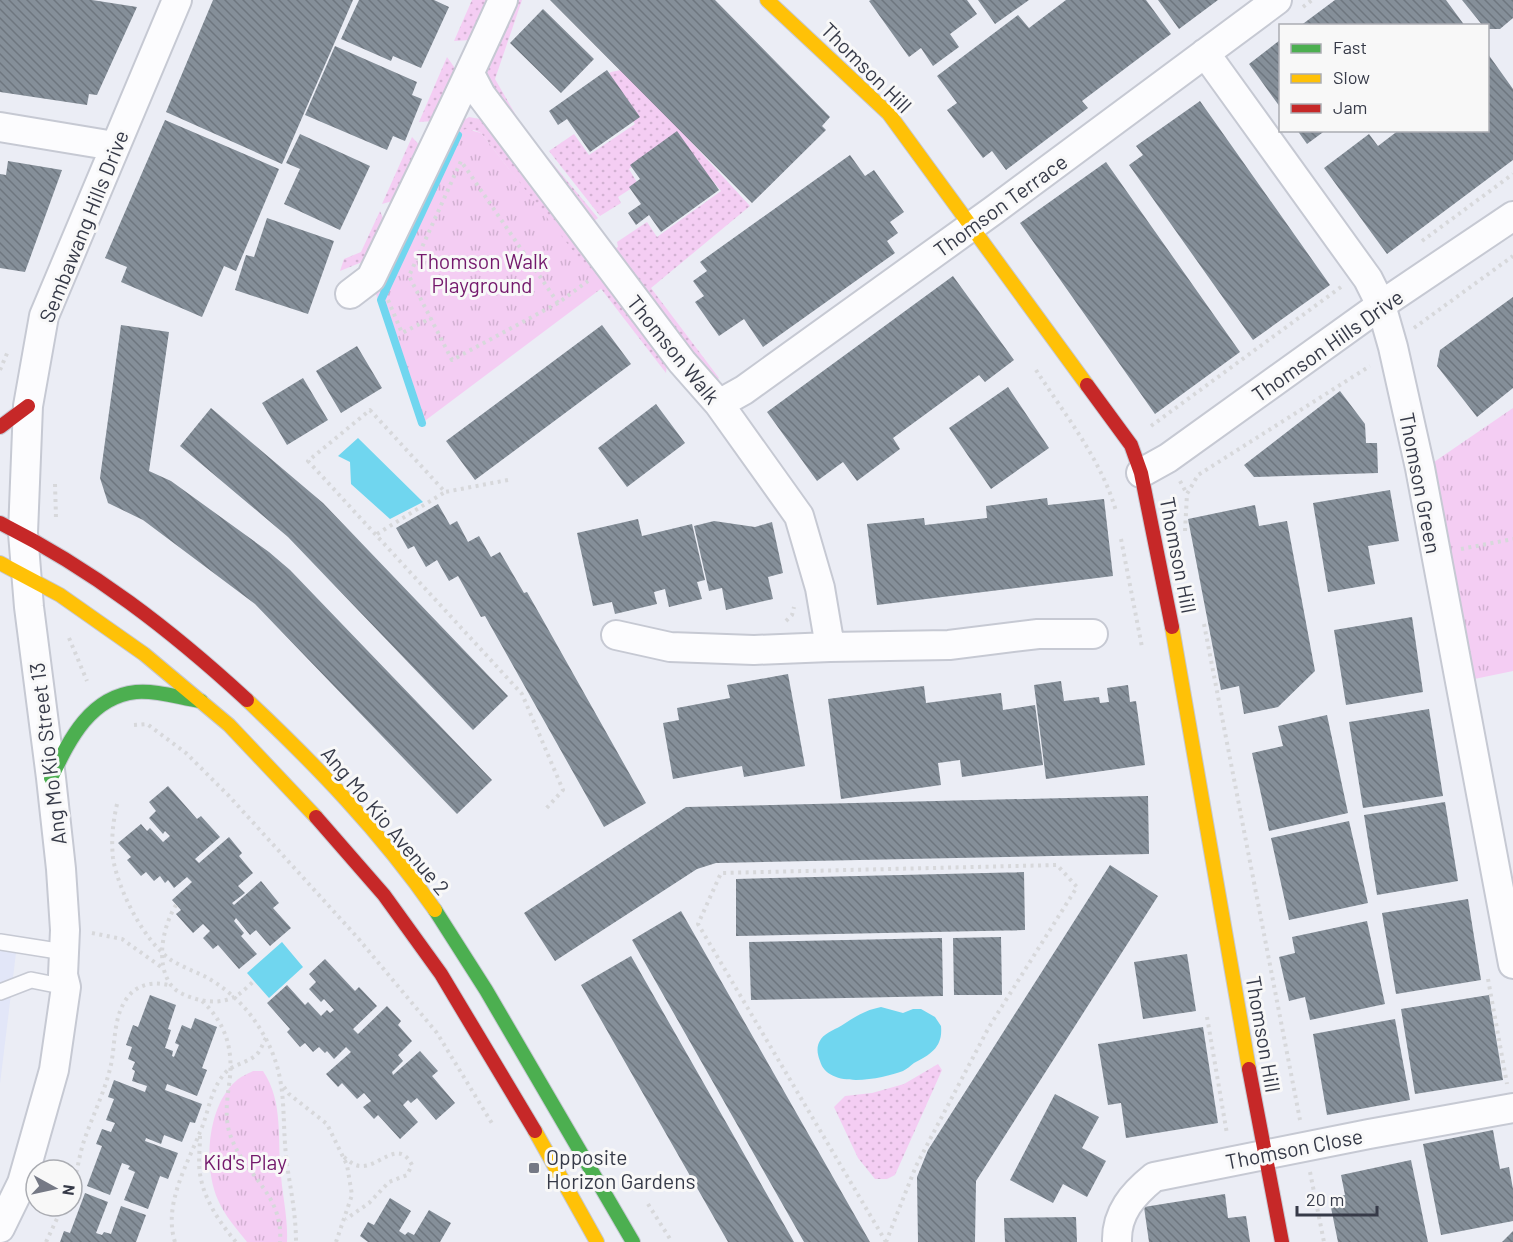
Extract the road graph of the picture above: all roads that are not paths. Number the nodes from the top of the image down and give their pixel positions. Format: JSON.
{"nodes":[{"id":1,"x":177,"y":0,"type":"edge"},
{"id":2,"x":503,"y":0,"type":"edge"},
{"id":3,"x":1277,"y":0,"type":"edge"},
{"id":4,"x":775,"y":2,"type":"edge"},
{"id":5,"x":1205,"y":53,"type":"junction"},
{"id":6,"x":470,"y":74,"type":"junction"},
{"id":7,"x":0,"y":127,"type":"edge"},
{"id":8,"x":114,"y":146,"type":"junction"},
{"id":9,"x":1513,"y":216,"type":"edge"},
{"id":10,"x":971,"y":225,"type":"junction"},
{"id":11,"x":350,"y":294,"type":"dead end"},
{"id":12,"x":1381,"y":305,"type":"junction"},
{"id":13,"x":719,"y":404,"type":"junction"},
{"id":14,"x":28,"y":405,"type":"junction"},
{"id":15,"x":0,"y":427,"type":"edge"},
{"id":16,"x":1141,"y":473,"type":"junction"},
{"id":17,"x":12,"y":528,"type":"edge"},
{"id":18,"x":0,"y":563,"type":"edge"},
{"id":19,"x":26,"y":576,"type":"junction"},
{"id":20,"x":1093,"y":634,"type":"dead end"},
{"id":21,"x":616,"y":635,"type":"dead end"},
{"id":22,"x":830,"y":647,"type":"junction"},
{"id":23,"x":203,"y":702,"type":"junction"},
{"id":24,"x":51,"y":778,"type":"junction"},
{"id":25,"x":0,"y":942,"type":"edge"},
{"id":26,"x":1513,"y":964,"type":"edge"},
{"id":27,"x":62,"y":966,"type":"junction"},
{"id":28,"x":0,"y":992,"type":"edge"},
{"id":29,"x":1513,"y":1108,"type":"edge"},
{"id":30,"x":1264,"y":1154,"type":"junction"},
{"id":31,"x":0,"y":1188,"type":"edge"},
{"id":32,"x":0,"y":1228,"type":"edge"},
{"id":33,"x":597,"y":1242,"type":"edge"},
{"id":34,"x":633,"y":1242,"type":"edge"},
{"id":35,"x":1117,"y":1242,"type":"edge"},
{"id":36,"x":1282,"y":1242,"type":"edge"}],
"edges":[{"from":1,"to":8,"type":"street","name":"Sembawang Hills Drive"},
{"from":2,"to":6,"type":"street"},
{"from":3,"to":5,"type":"street","name":"Thomson Terrace"},
{"from":4,"to":10,"type":"main road","name":"Thomson Hill"},
{"from":5,"to":10,"type":"street","name":"Thomson Terrace"},
{"from":5,"to":12,"type":"street","name":"Thomson Green"},
{"from":6,"to":11,"type":"street"},
{"from":6,"to":13,"type":"street","name":"Thomson Walk"},
{"from":7,"to":8,"type":"street"},
{"from":8,"to":14,"type":"street","name":"Sembawang Hills Drive"},
{"from":9,"to":12,"type":"street","name":"Thomson Hills Drive"},
{"from":10,"to":13,"type":"street","name":"Thomson Terrace"},
{"from":10,"to":16,"type":"main road","name":"Thomson Hill"},
{"from":12,"to":16,"type":"street","name":"Thomson Hills Drive"},
{"from":12,"to":26,"type":"street","name":"Thomson Green"},
{"from":13,"to":22,"type":"street","name":"Thomson Walk"},
{"from":14,"to":15,"type":"main road"},
{"from":14,"to":17,"type":"street","name":"Sembawang Hills Drive"},
{"from":16,"to":30,"type":"main road","name":"Thomson Hill"},
{"from":17,"to":19,"type":"street","name":"Ang Mo Kio Street 13"},
{"from":17,"to":34,"type":"main road","name":"Ang Mo Kio Avenue 2"},
{"from":18,"to":19,"type":"main road"},
{"from":19,"to":23,"type":"main road"},
{"from":19,"to":24,"type":"street","name":"Ang Mo Kio Street 13"},
{"from":20,"to":22,"type":"street"},
{"from":21,"to":22,"type":"street"},
{"from":23,"to":24,"type":"main road"},
{"from":23,"to":33,"type":"main road"},
{"from":24,"to":27,"type":"street","name":"Ang Mo Kio Street 13"},
{"from":25,"to":27,"type":"lane"},
{"from":27,"to":28,"type":"lane"},
{"from":27,"to":31,"type":"street","name":"Ang Mo Kio Street 13"},
{"from":27,"to":32,"type":"street","name":"Ang Mo Kio Street 13"},
{"from":29,"to":30,"type":"street","name":"Thomson Close"},
{"from":30,"to":35,"type":"street","name":"Thomson Close"},
{"from":30,"to":36,"type":"main road","name":"Thomson Hill"}]}
